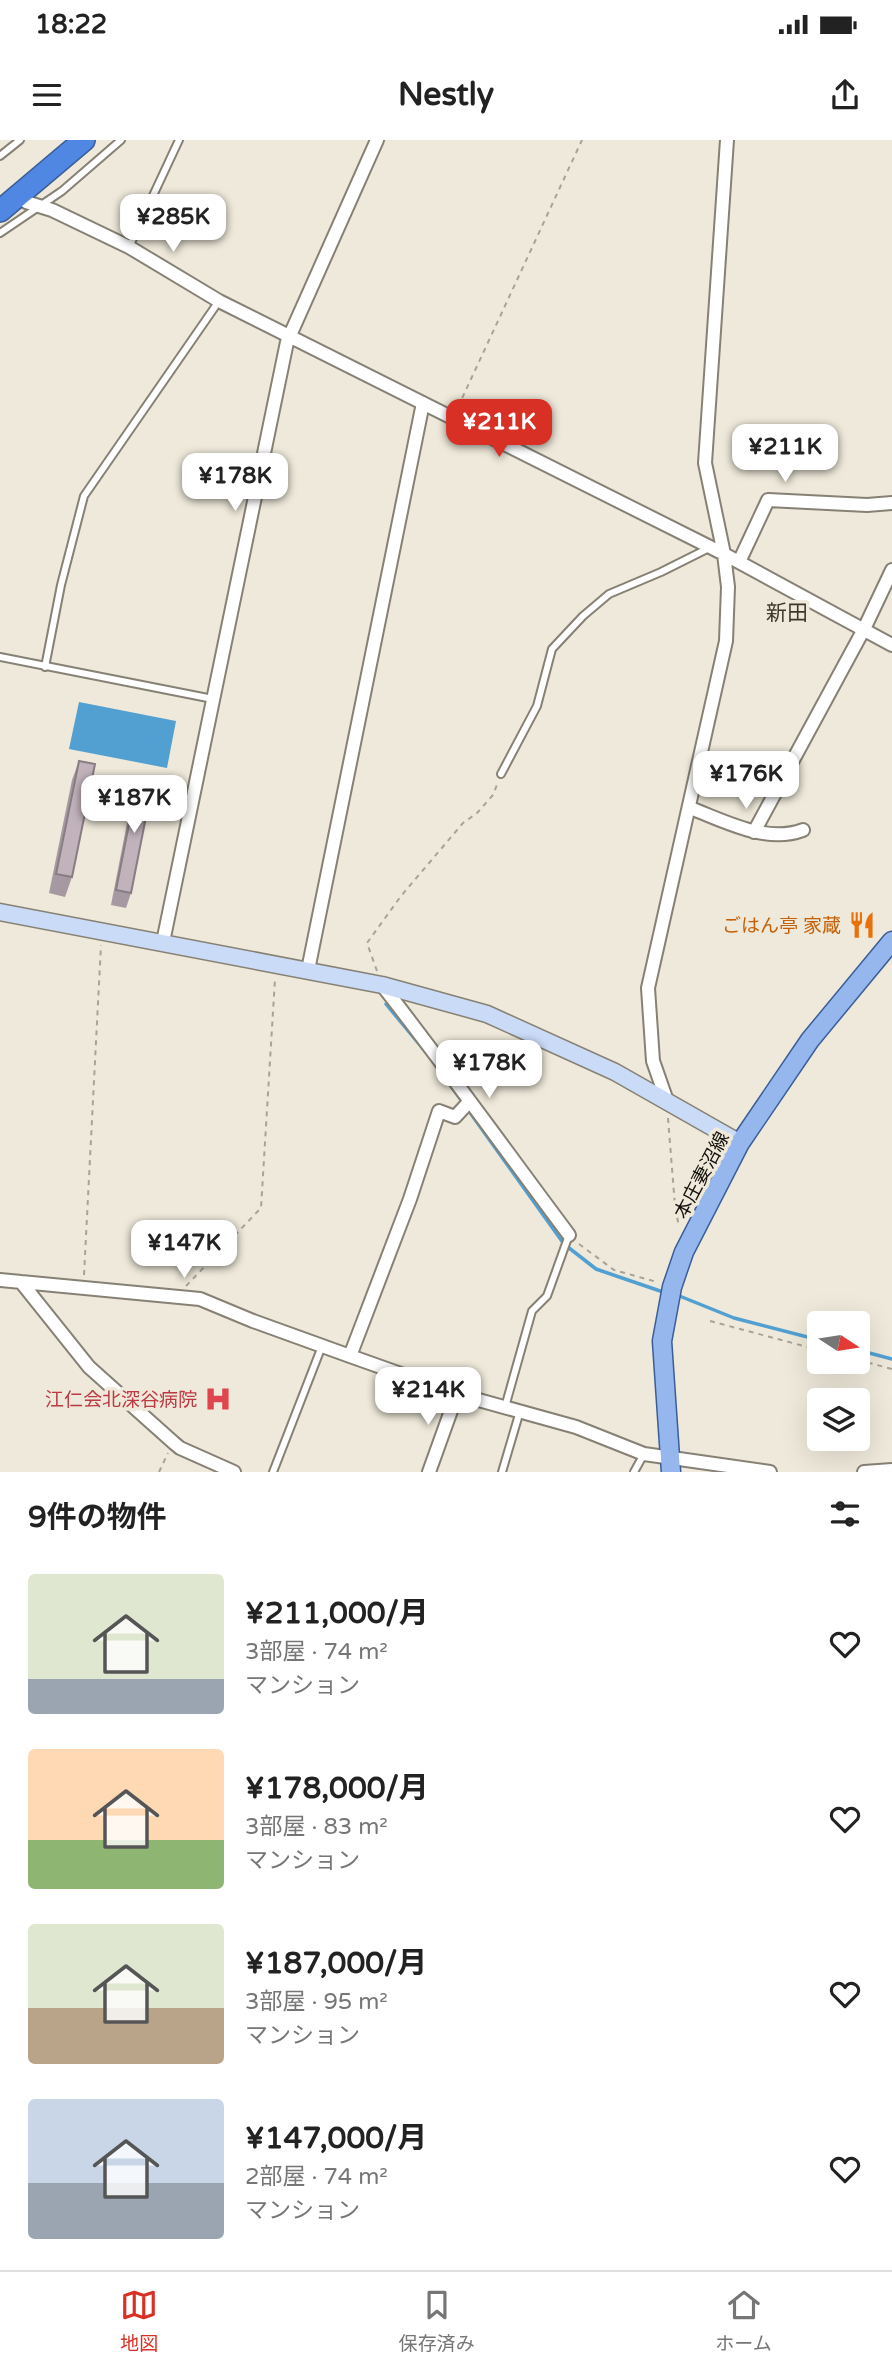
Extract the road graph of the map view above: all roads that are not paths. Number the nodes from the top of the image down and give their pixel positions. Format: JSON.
{"nodes":[{"id":1,"x":20,"y":140,"type":"edge"},
{"id":2,"x":84,"y":140,"type":"edge"},
{"id":3,"x":121,"y":140,"type":"edge"},
{"id":4,"x":179,"y":140,"type":"edge"},
{"id":5,"x":377,"y":140,"type":"edge"},
{"id":6,"x":727,"y":140,"type":"edge"},
{"id":7,"x":0,"y":156,"type":"edge"},
{"id":8,"x":26,"y":202,"type":"dead end"},
{"id":9,"x":41,"y":206,"type":"junction"},
{"id":10,"x":0,"y":211,"type":"edge"},
{"id":11,"x":0,"y":233,"type":"edge"},
{"id":12,"x":129,"y":247,"type":"junction"},
{"id":13,"x":219,"y":301,"type":"junction"},
{"id":14,"x":289,"y":336,"type":"junction"},
{"id":15,"x":422,"y":402,"type":"junction"},
{"id":16,"x":892,"y":503,"type":"edge"},
{"id":17,"x":710,"y":547,"type":"junction"},
{"id":18,"x":724,"y":554,"type":"junction"},
{"id":19,"x":739,"y":562,"type":"junction"},
{"id":20,"x":892,"y":570,"type":"edge"},
{"id":21,"x":864,"y":629,"type":"junction"},
{"id":22,"x":892,"y":645,"type":"edge"},
{"id":23,"x":0,"y":657,"type":"edge"},
{"id":24,"x":45,"y":667,"type":"junction"},
{"id":25,"x":214,"y":699,"type":"junction"},
{"id":26,"x":501,"y":775,"type":"road end"},
{"id":27,"x":691,"y":807,"type":"junction"},
{"id":28,"x":803,"y":830,"type":"dead end"},
{"id":29,"x":754,"y":832,"type":"junction"},
{"id":30,"x":0,"y":912,"type":"edge"},
{"id":31,"x":892,"y":941,"type":"edge"},
{"id":32,"x":163,"y":942,"type":"junction"},
{"id":33,"x":308,"y":970,"type":"junction"},
{"id":34,"x":382,"y":985,"type":"junction"},
{"id":35,"x":667,"y":1101,"type":"junction"},
{"id":36,"x":469,"y":1102,"type":"junction"},
{"id":37,"x":740,"y":1143,"type":"junction"},
{"id":38,"x":569,"y":1235,"type":"joint"},
{"id":39,"x":0,"y":1280,"type":"edge"},
{"id":40,"x":21,"y":1282,"type":"junction"},
{"id":41,"x":322,"y":1346,"type":"junction"},
{"id":42,"x":350,"y":1356,"type":"junction"},
{"id":43,"x":457,"y":1394,"type":"junction"},
{"id":44,"x":505,"y":1407,"type":"junction"},
{"id":45,"x":520,"y":1411,"type":"junction"},
{"id":46,"x":644,"y":1454,"type":"junction"},
{"id":47,"x":671,"y":1465,"type":"edge"},
{"id":48,"x":892,"y":1470,"type":"edge"},
{"id":49,"x":234,"y":1472,"type":"edge"},
{"id":50,"x":273,"y":1472,"type":"edge"},
{"id":51,"x":429,"y":1472,"type":"edge"},
{"id":52,"x":502,"y":1472,"type":"edge"},
{"id":53,"x":634,"y":1472,"type":"edge"},
{"id":54,"x":770,"y":1472,"type":"edge"},
{"id":55,"x":864,"y":1472,"type":"edge"}],
"edges":[{"from":1,"to":7,"type":"lane"},
{"from":2,"to":10,"type":"highway"},
{"from":3,"to":9,"type":"lane"},
{"from":4,"to":12,"type":"lane"},
{"from":5,"to":14,"type":"street"},
{"from":6,"to":18,"type":"street"},
{"from":8,"to":9,"type":"street"},
{"from":9,"to":11,"type":"lane"},
{"from":9,"to":12,"type":"street"},
{"from":12,"to":13,"type":"street"},
{"from":13,"to":14,"type":"street"},
{"from":13,"to":24,"type":"lane"},
{"from":14,"to":15,"type":"street"},
{"from":14,"to":25,"type":"street"},
{"from":15,"to":17,"type":"street"},
{"from":15,"to":33,"type":"street"},
{"from":16,"to":19,"type":"street"},
{"from":17,"to":18,"type":"street"},
{"from":17,"to":26,"type":"lane"},
{"from":18,"to":19,"type":"street"},
{"from":18,"to":27,"type":"street"},
{"from":19,"to":21,"type":"street"},
{"from":20,"to":21,"type":"street"},
{"from":21,"to":22,"type":"street"},
{"from":21,"to":29,"type":"street"},
{"from":23,"to":24,"type":"lane"},
{"from":24,"to":25,"type":"lane"},
{"from":25,"to":32,"type":"street"},
{"from":27,"to":29,"type":"street"},
{"from":27,"to":35,"type":"street"},
{"from":28,"to":29,"type":"street"},
{"from":30,"to":32,"type":"street"},
{"from":31,"to":37,"type":"main road","name":"本庄妻沼線"},
{"from":32,"to":33,"type":"street"},
{"from":33,"to":34,"type":"street"},
{"from":34,"to":35,"type":"street"},
{"from":34,"to":36,"type":"street"},
{"from":35,"to":37,"type":"street"},
{"from":36,"to":38,"type":"street"},
{"from":36,"to":42,"type":"street"},
{"from":37,"to":47,"type":"main road","name":"本庄妻沼線"},
{"from":38,"to":44,"type":"lane"},
{"from":39,"to":40,"type":"street"},
{"from":40,"to":41,"type":"street"},
{"from":40,"to":49,"type":"street"},
{"from":41,"to":42,"type":"street"},
{"from":41,"to":50,"type":"lane"},
{"from":42,"to":43,"type":"street"},
{"from":43,"to":44,"type":"street"},
{"from":43,"to":51,"type":"street"},
{"from":44,"to":45,"type":"street"},
{"from":45,"to":46,"type":"street"},
{"from":45,"to":52,"type":"lane"},
{"from":46,"to":47,"type":"street"},
{"from":46,"to":53,"type":"lane"},
{"from":47,"to":54,"type":"street"},
{"from":48,"to":55,"type":"street"}]}
